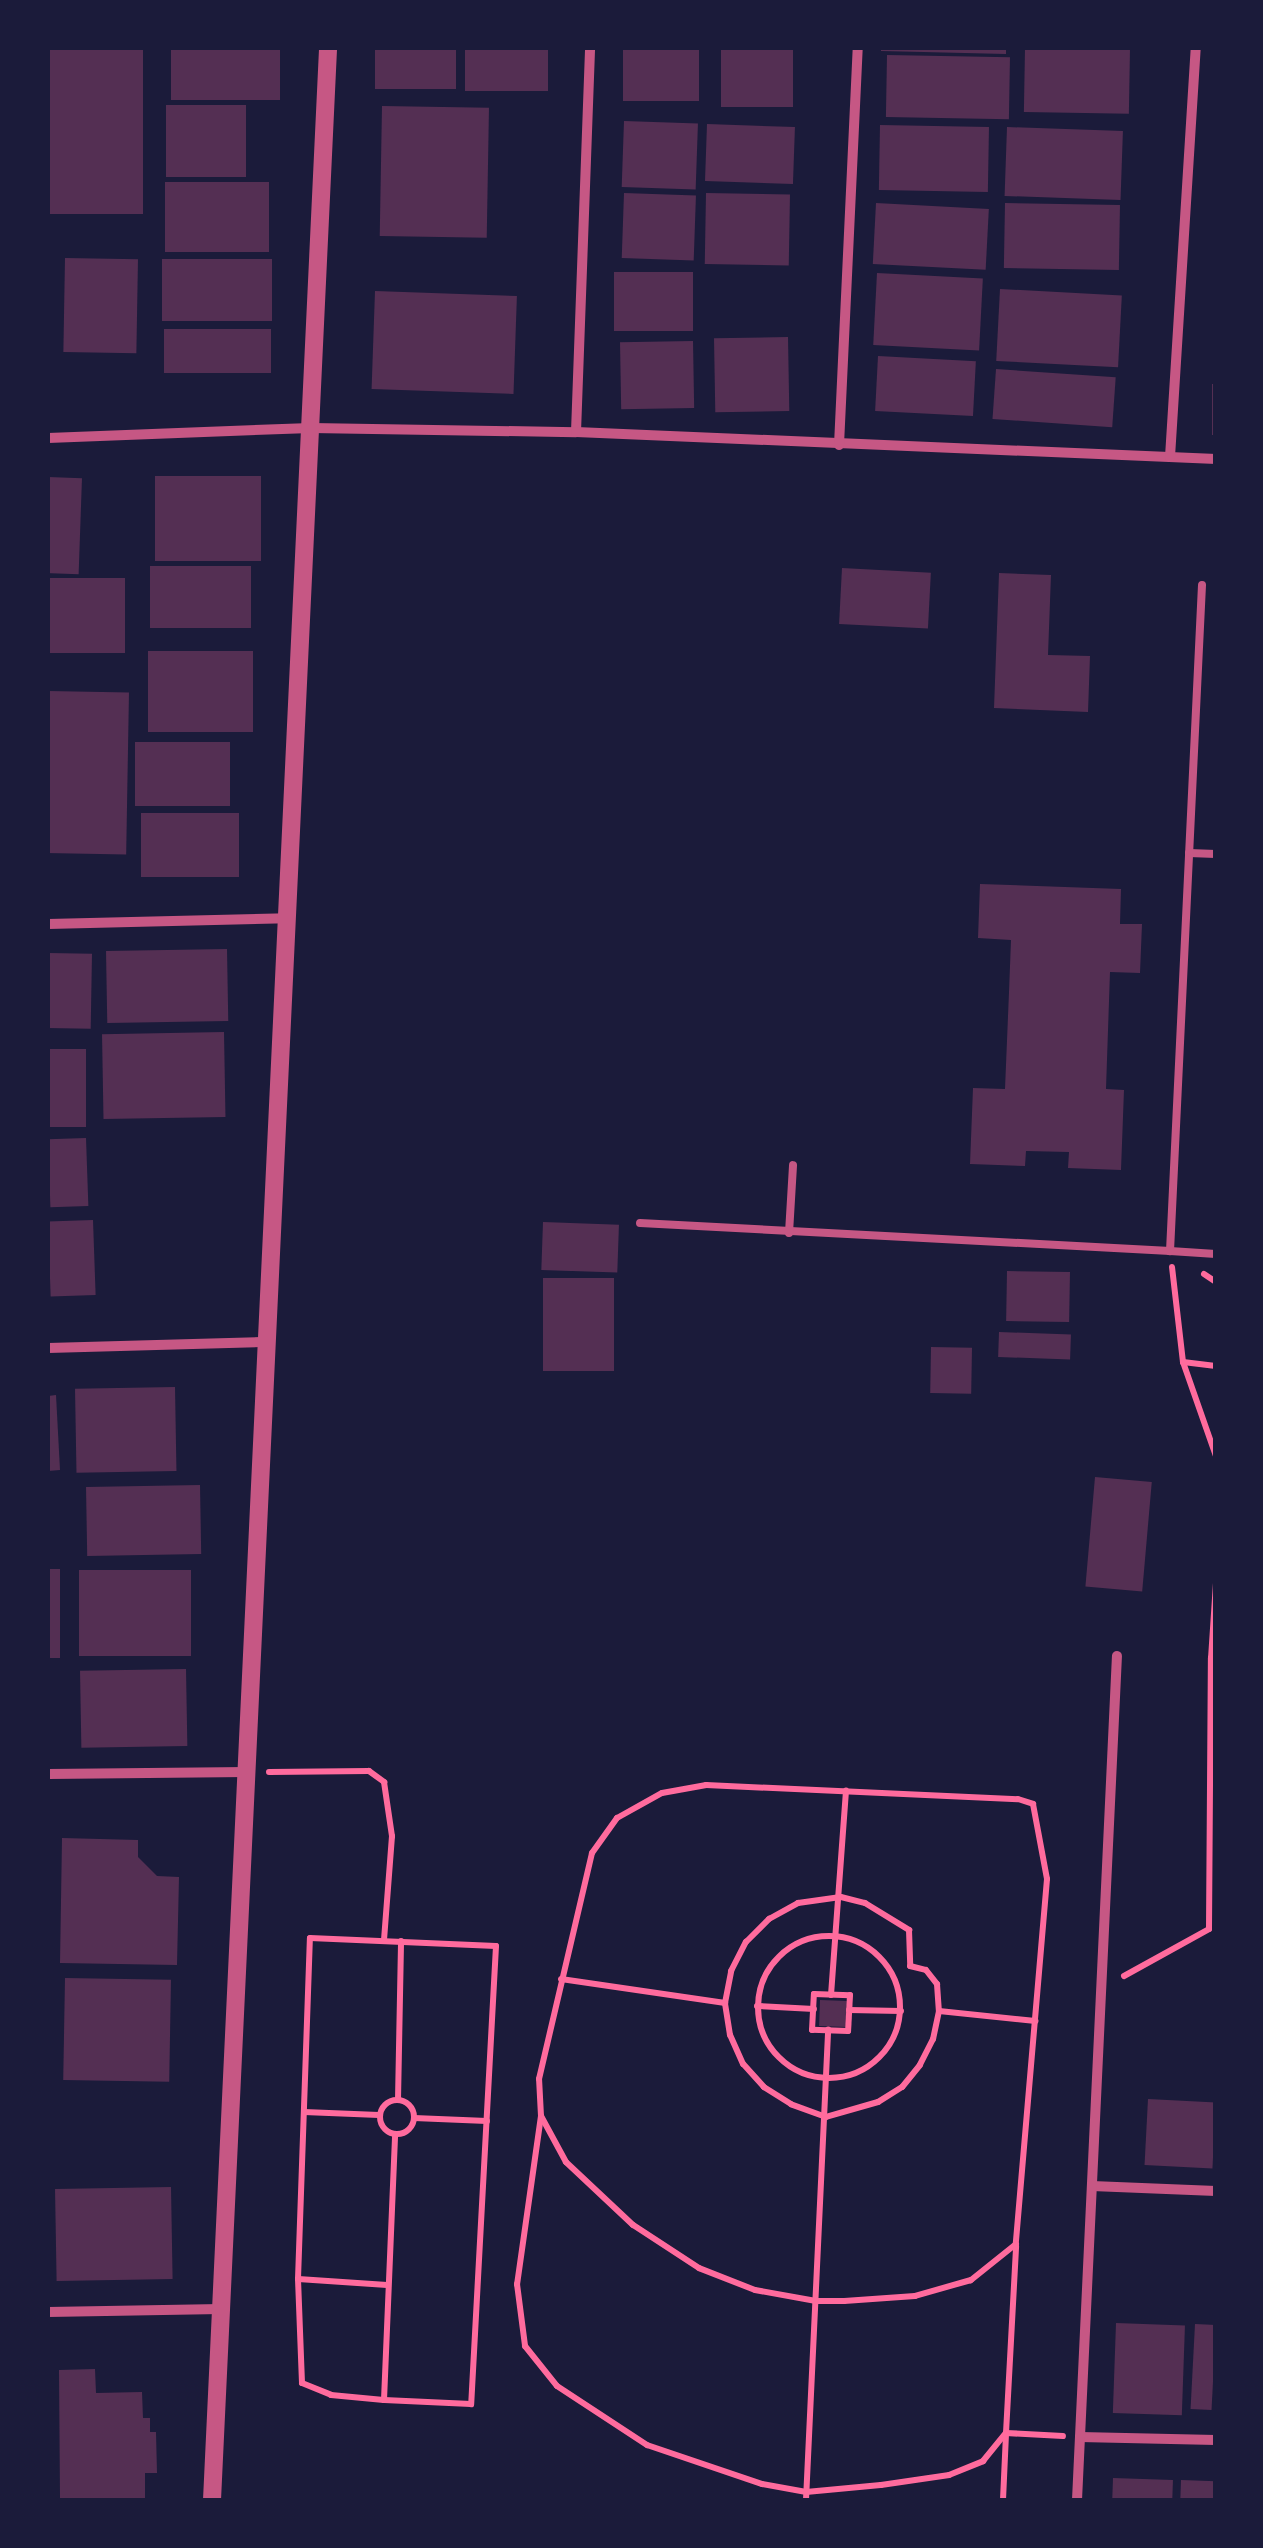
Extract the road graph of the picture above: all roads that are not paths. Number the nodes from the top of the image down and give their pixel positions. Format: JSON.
{"nodes":[{"id":1,"x":328,"y":48,"type":"edge"},
{"id":2,"x":590,"y":48,"type":"edge"},
{"id":3,"x":858,"y":48,"type":"edge"},
{"id":4,"x":1196,"y":48,"type":"edge"},
{"id":5,"x":311,"y":428,"type":"junction"},
{"id":6,"x":576,"y":432,"type":"junction"},
{"id":7,"x":48,"y":438,"type":"edge"},
{"id":8,"x":839,"y":446,"type":"junction"},
{"id":9,"x":1170,"y":457,"type":"junction"},
{"id":10,"x":1216,"y":459,"type":"edge"},
{"id":11,"x":1202,"y":585,"type":"dead end"},
{"id":12,"x":1189,"y":853,"type":"junction"},
{"id":13,"x":1216,"y":854,"type":"edge"},
{"id":14,"x":287,"y":918,"type":"junction"},
{"id":15,"x":48,"y":924,"type":"edge"},
{"id":16,"x":793,"y":1166,"type":"dead end"},
{"id":17,"x":640,"y":1223,"type":"dead end"},
{"id":18,"x":789,"y":1232,"type":"junction"},
{"id":19,"x":1170,"y":1251,"type":"junction"},
{"id":20,"x":1216,"y":1254,"type":"edge"},
{"id":21,"x":268,"y":1342,"type":"junction"},
{"id":22,"x":48,"y":1348,"type":"edge"},
{"id":23,"x":1117,"y":1656,"type":"dead end"},
{"id":24,"x":247,"y":1772,"type":"junction"},
{"id":25,"x":48,"y":1774,"type":"edge"},
{"id":26,"x":1092,"y":2186,"type":"junction"},
{"id":27,"x":1216,"y":2191,"type":"edge"},
{"id":28,"x":222,"y":2309,"type":"junction"},
{"id":29,"x":48,"y":2312,"type":"edge"},
{"id":30,"x":1080,"y":2436,"type":"junction"},
{"id":31,"x":1216,"y":2440,"type":"edge"},
{"id":32,"x":212,"y":2500,"type":"edge"},
{"id":33,"x":1077,"y":2500,"type":"edge"}],
"edges":[{"from":1,"to":5,"type":"street"},
{"from":2,"to":6,"type":"street"},
{"from":3,"to":8,"type":"street"},
{"from":4,"to":9,"type":"street"},
{"from":5,"to":6,"type":"street"},
{"from":5,"to":7,"type":"street"},
{"from":5,"to":14,"type":"street"},
{"from":6,"to":8,"type":"street"},
{"from":8,"to":9,"type":"street"},
{"from":9,"to":10,"type":"street"},
{"from":11,"to":12,"type":"lane"},
{"from":12,"to":13,"type":"lane"},
{"from":12,"to":19,"type":"lane"},
{"from":14,"to":15,"type":"street"},
{"from":14,"to":21,"type":"street"},
{"from":16,"to":18,"type":"lane"},
{"from":17,"to":18,"type":"lane"},
{"from":18,"to":19,"type":"lane"},
{"from":19,"to":20,"type":"lane"},
{"from":21,"to":22,"type":"street"},
{"from":21,"to":24,"type":"street"},
{"from":23,"to":26,"type":"street"},
{"from":24,"to":25,"type":"street"},
{"from":24,"to":28,"type":"street"},
{"from":26,"to":27,"type":"street"},
{"from":26,"to":30,"type":"street"},
{"from":28,"to":29,"type":"street"},
{"from":28,"to":32,"type":"street"},
{"from":30,"to":31,"type":"street"},
{"from":30,"to":33,"type":"street"}]}
